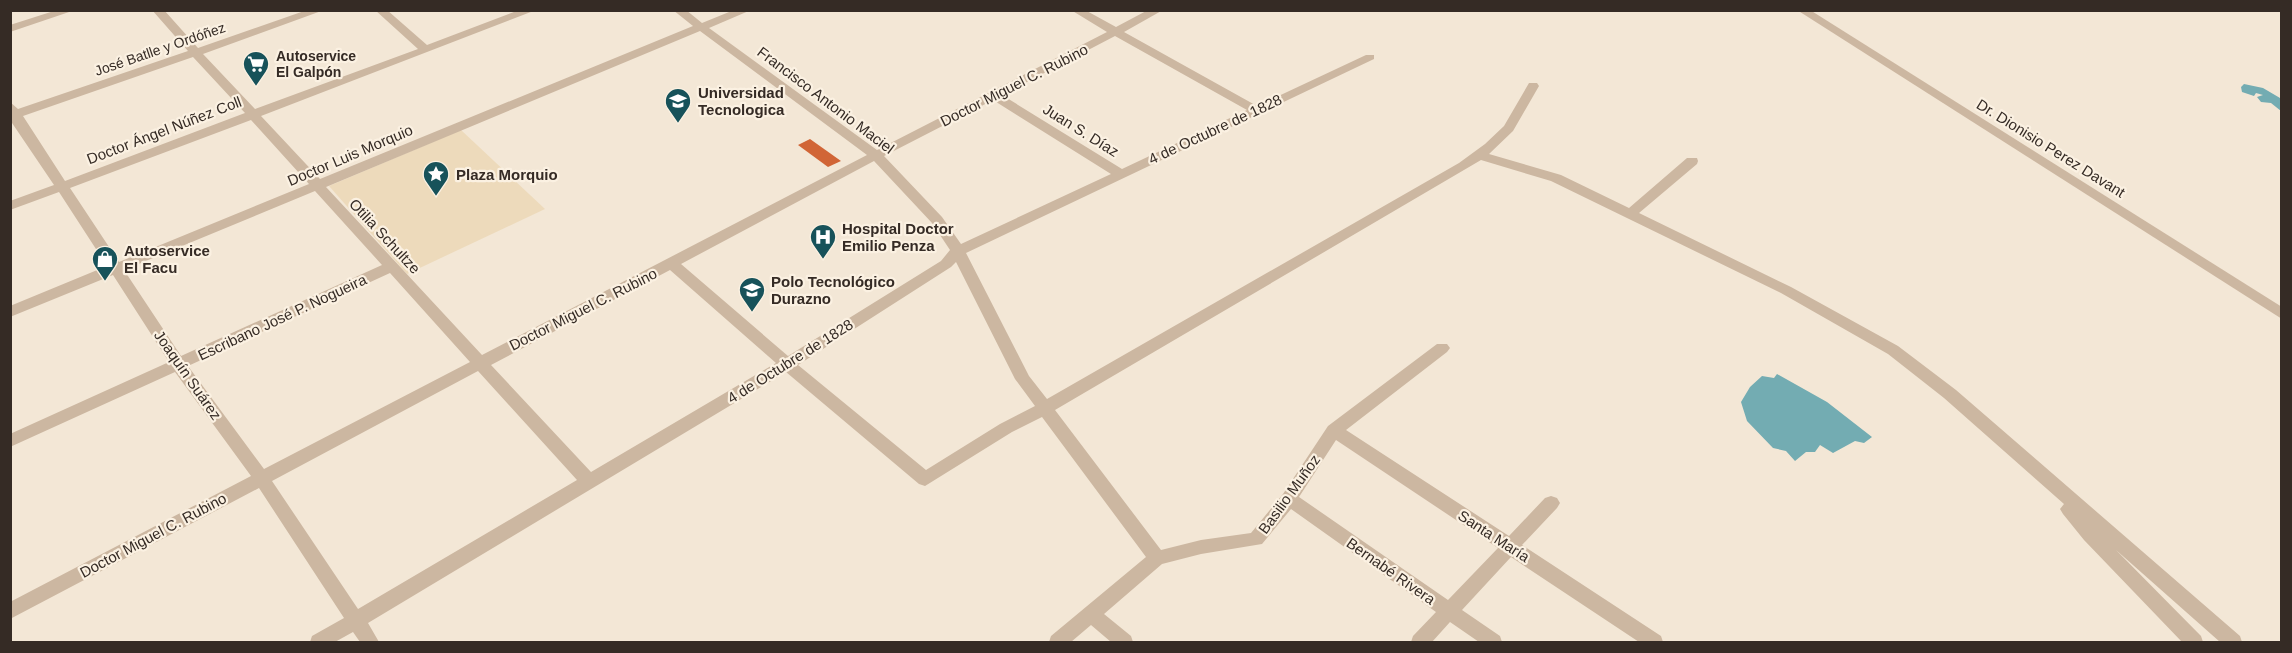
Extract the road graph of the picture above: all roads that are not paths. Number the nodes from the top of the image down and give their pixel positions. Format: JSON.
{"nodes":[{"id":1,"x":70,"y":10,"type":"edge"},
{"id":2,"x":157,"y":10,"type":"edge"},
{"id":3,"x":319,"y":10,"type":"edge"},
{"id":4,"x":380,"y":10,"type":"edge"},
{"id":5,"x":531,"y":10,"type":"edge"},
{"id":6,"x":678,"y":10,"type":"edge"},
{"id":7,"x":746,"y":10,"type":"edge"},
{"id":8,"x":1076,"y":10,"type":"edge"},
{"id":9,"x":1158,"y":10,"type":"edge"},
{"id":10,"x":1802,"y":10,"type":"edge"},
{"id":11,"x":701,"y":27,"type":"junction"},
{"id":12,"x":10,"y":30,"type":"edge"},
{"id":13,"x":1117,"y":33,"type":"junction"},
{"id":14,"x":426,"y":50,"type":"junction"},
{"id":15,"x":197,"y":52,"type":"junction"},
{"id":16,"x":1370,"y":57,"type":"dead end"},
{"id":17,"x":1533,"y":86,"type":"dead end"},
{"id":18,"x":994,"y":95,"type":"junction"},
{"id":19,"x":1254,"y":110,"type":"junction"},
{"id":20,"x":12,"y":112,"type":"edge"},
{"id":21,"x":252,"y":115,"type":"junction"},
{"id":22,"x":876,"y":155,"type":"junction"},
{"id":23,"x":1479,"y":155,"type":"junction"},
{"id":24,"x":1692,"y":161,"type":"dead end"},
{"id":25,"x":1120,"y":174,"type":"junction"},
{"id":26,"x":63,"y":186,"type":"junction"},
{"id":27,"x":317,"y":187,"type":"junction"},
{"id":28,"x":10,"y":206,"type":"edge"},
{"id":29,"x":1630,"y":214,"type":"junction"},
{"id":30,"x":958,"y":251,"type":"junction"},
{"id":31,"x":671,"y":263,"type":"junction"},
{"id":32,"x":391,"y":267,"type":"junction"},
{"id":33,"x":116,"y":268,"type":"junction"},
{"id":34,"x":10,"y":312,"type":"edge"},
{"id":35,"x":2282,"y":314,"type":"edge"},
{"id":36,"x":1442,"y":348,"type":"dead end"},
{"id":37,"x":479,"y":362,"type":"junction"},
{"id":38,"x":178,"y":364,"type":"junction"},
{"id":39,"x":787,"y":364,"type":"junction"},
{"id":40,"x":1045,"y":408,"type":"junction"},
{"id":41,"x":1334,"y":430,"type":"junction"},
{"id":42,"x":10,"y":441,"type":"edge"},
{"id":43,"x":261,"y":478,"type":"junction"},
{"id":44,"x":2048,"y":481,"type":"junction"},
{"id":45,"x":590,"y":483,"type":"junction"},
{"id":46,"x":1289,"y":499,"type":"junction"},
{"id":47,"x":1551,"y":503,"type":"dead end"},
{"id":48,"x":1510,"y":546,"type":"junction"},
{"id":49,"x":1157,"y":558,"type":"junction"},
{"id":50,"x":10,"y":611,"type":"edge"},
{"id":51,"x":1449,"y":611,"type":"junction"},
{"id":52,"x":1092,"y":615,"type":"junction"},
{"id":53,"x":356,"y":621,"type":"junction"},
{"id":54,"x":319,"y":642,"type":"edge"},
{"id":55,"x":370,"y":642,"type":"edge"},
{"id":56,"x":1058,"y":642,"type":"edge"},
{"id":57,"x":1124,"y":642,"type":"edge"},
{"id":58,"x":1420,"y":642,"type":"edge"},
{"id":59,"x":1493,"y":642,"type":"edge"},
{"id":60,"x":1654,"y":642,"type":"edge"},
{"id":61,"x":2194,"y":642,"type":"edge"},
{"id":62,"x":2233,"y":642,"type":"edge"}],
"edges":[{"from":1,"to":12,"type":"street"},
{"from":2,"to":15,"type":"street","name":"Otilia Schultze"},
{"from":3,"to":15,"type":"street","name":"José Batlle y Ordóñez"},
{"from":4,"to":14,"type":"street"},
{"from":5,"to":14,"type":"street","name":"Doctor Ángel Núñez Coll"},
{"from":6,"to":11,"type":"street","name":"Francisco Antonio Maciel"},
{"from":7,"to":11,"type":"street","name":"Doctor Luis Morquio"},
{"from":8,"to":13,"type":"street"},
{"from":9,"to":13,"type":"street","name":"Doctor Miguel C. Rubino"},
{"from":10,"to":35,"type":"street","name":"Dr. Dionisio Perez Davant"},
{"from":11,"to":22,"type":"street","name":"Francisco Antonio Maciel"},
{"from":11,"to":27,"type":"street","name":"Doctor Luis Morquio"},
{"from":13,"to":18,"type":"street","name":"Doctor Miguel C. Rubino"},
{"from":13,"to":19,"type":"street"},
{"from":14,"to":21,"type":"street","name":"Doctor Ángel Núñez Coll"},
{"from":15,"to":20,"type":"street","name":"José Batlle y Ordóñez"},
{"from":15,"to":21,"type":"street","name":"Otilia Schultze"},
{"from":16,"to":19,"type":"street","name":"4 de Octubre de 1828"},
{"from":17,"to":23,"type":"street"},
{"from":18,"to":22,"type":"street","name":"Doctor Miguel C. Rubino"},
{"from":18,"to":25,"type":"street","name":"Juan S. Díaz"},
{"from":19,"to":25,"type":"street","name":"4 de Octubre de 1828"},
{"from":20,"to":26,"type":"street","name":"Joaquín Suárez"},
{"from":21,"to":26,"type":"street","name":"Doctor Ángel Núñez Coll"},
{"from":21,"to":27,"type":"street","name":"Otilia Schultze"},
{"from":22,"to":30,"type":"street","name":"Francisco Antonio Maciel"},
{"from":22,"to":31,"type":"street","name":"Doctor Miguel C. Rubino"},
{"from":23,"to":29,"type":"street"},
{"from":23,"to":40,"type":"street"},
{"from":24,"to":29,"type":"street"},
{"from":25,"to":30,"type":"street","name":"4 de Octubre de 1828"},
{"from":26,"to":28,"type":"street","name":"Doctor Ángel Núñez Coll"},
{"from":26,"to":33,"type":"street","name":"Joaquín Suárez"},
{"from":27,"to":32,"type":"street","name":"Otilia Schultze"},
{"from":27,"to":33,"type":"street","name":"Doctor Luis Morquio"},
{"from":29,"to":44,"type":"street"},
{"from":30,"to":39,"type":"street","name":"4 de Octubre de 1828"},
{"from":30,"to":40,"type":"street","name":"Francisco Antonio Maciel"},
{"from":31,"to":37,"type":"street","name":"Doctor Miguel C. Rubino"},
{"from":31,"to":39,"type":"street"},
{"from":32,"to":37,"type":"street","name":"Otilia Schultze"},
{"from":32,"to":38,"type":"street","name":"Escribano José P. Nogueira"},
{"from":33,"to":34,"type":"street","name":"Doctor Luis Morquio"},
{"from":33,"to":38,"type":"street","name":"Joaquín Suárez"},
{"from":36,"to":41,"type":"street","name":"Basilio Muñoz"},
{"from":37,"to":43,"type":"street","name":"Doctor Miguel C. Rubino"},
{"from":37,"to":45,"type":"street","name":"Otilia Schultze"},
{"from":38,"to":42,"type":"street","name":"Escribano José P. Nogueira"},
{"from":38,"to":43,"type":"street","name":"Joaquín Suárez"},
{"from":39,"to":40,"type":"street"},
{"from":39,"to":45,"type":"street","name":"4 de Octubre de 1828"},
{"from":40,"to":49,"type":"street","name":"Francisco Antonio Maciel"},
{"from":41,"to":46,"type":"street","name":"Basilio Muñoz"},
{"from":41,"to":48,"type":"street","name":"Santa María"},
{"from":43,"to":50,"type":"street","name":"Doctor Miguel C. Rubino"},
{"from":43,"to":53,"type":"street","name":"Joaquín Suárez"},
{"from":44,"to":61,"type":"street"},
{"from":44,"to":62,"type":"street"},
{"from":45,"to":53,"type":"street","name":"4 de Octubre de 1828"},
{"from":46,"to":49,"type":"street","name":"Basilio Muñoz"},
{"from":46,"to":51,"type":"street","name":"Bernabé Rivera"},
{"from":47,"to":48,"type":"street"},
{"from":48,"to":51,"type":"street"},
{"from":48,"to":60,"type":"street","name":"Santa María"},
{"from":49,"to":52,"type":"street","name":"Basilio Muñoz"},
{"from":51,"to":58,"type":"street"},
{"from":51,"to":59,"type":"street","name":"Bernabé Rivera"},
{"from":52,"to":56,"type":"street","name":"Basilio Muñoz"},
{"from":52,"to":57,"type":"street"},
{"from":53,"to":54,"type":"street","name":"4 de Octubre de 1828"},
{"from":53,"to":55,"type":"street","name":"Joaquín Suárez"}]}
